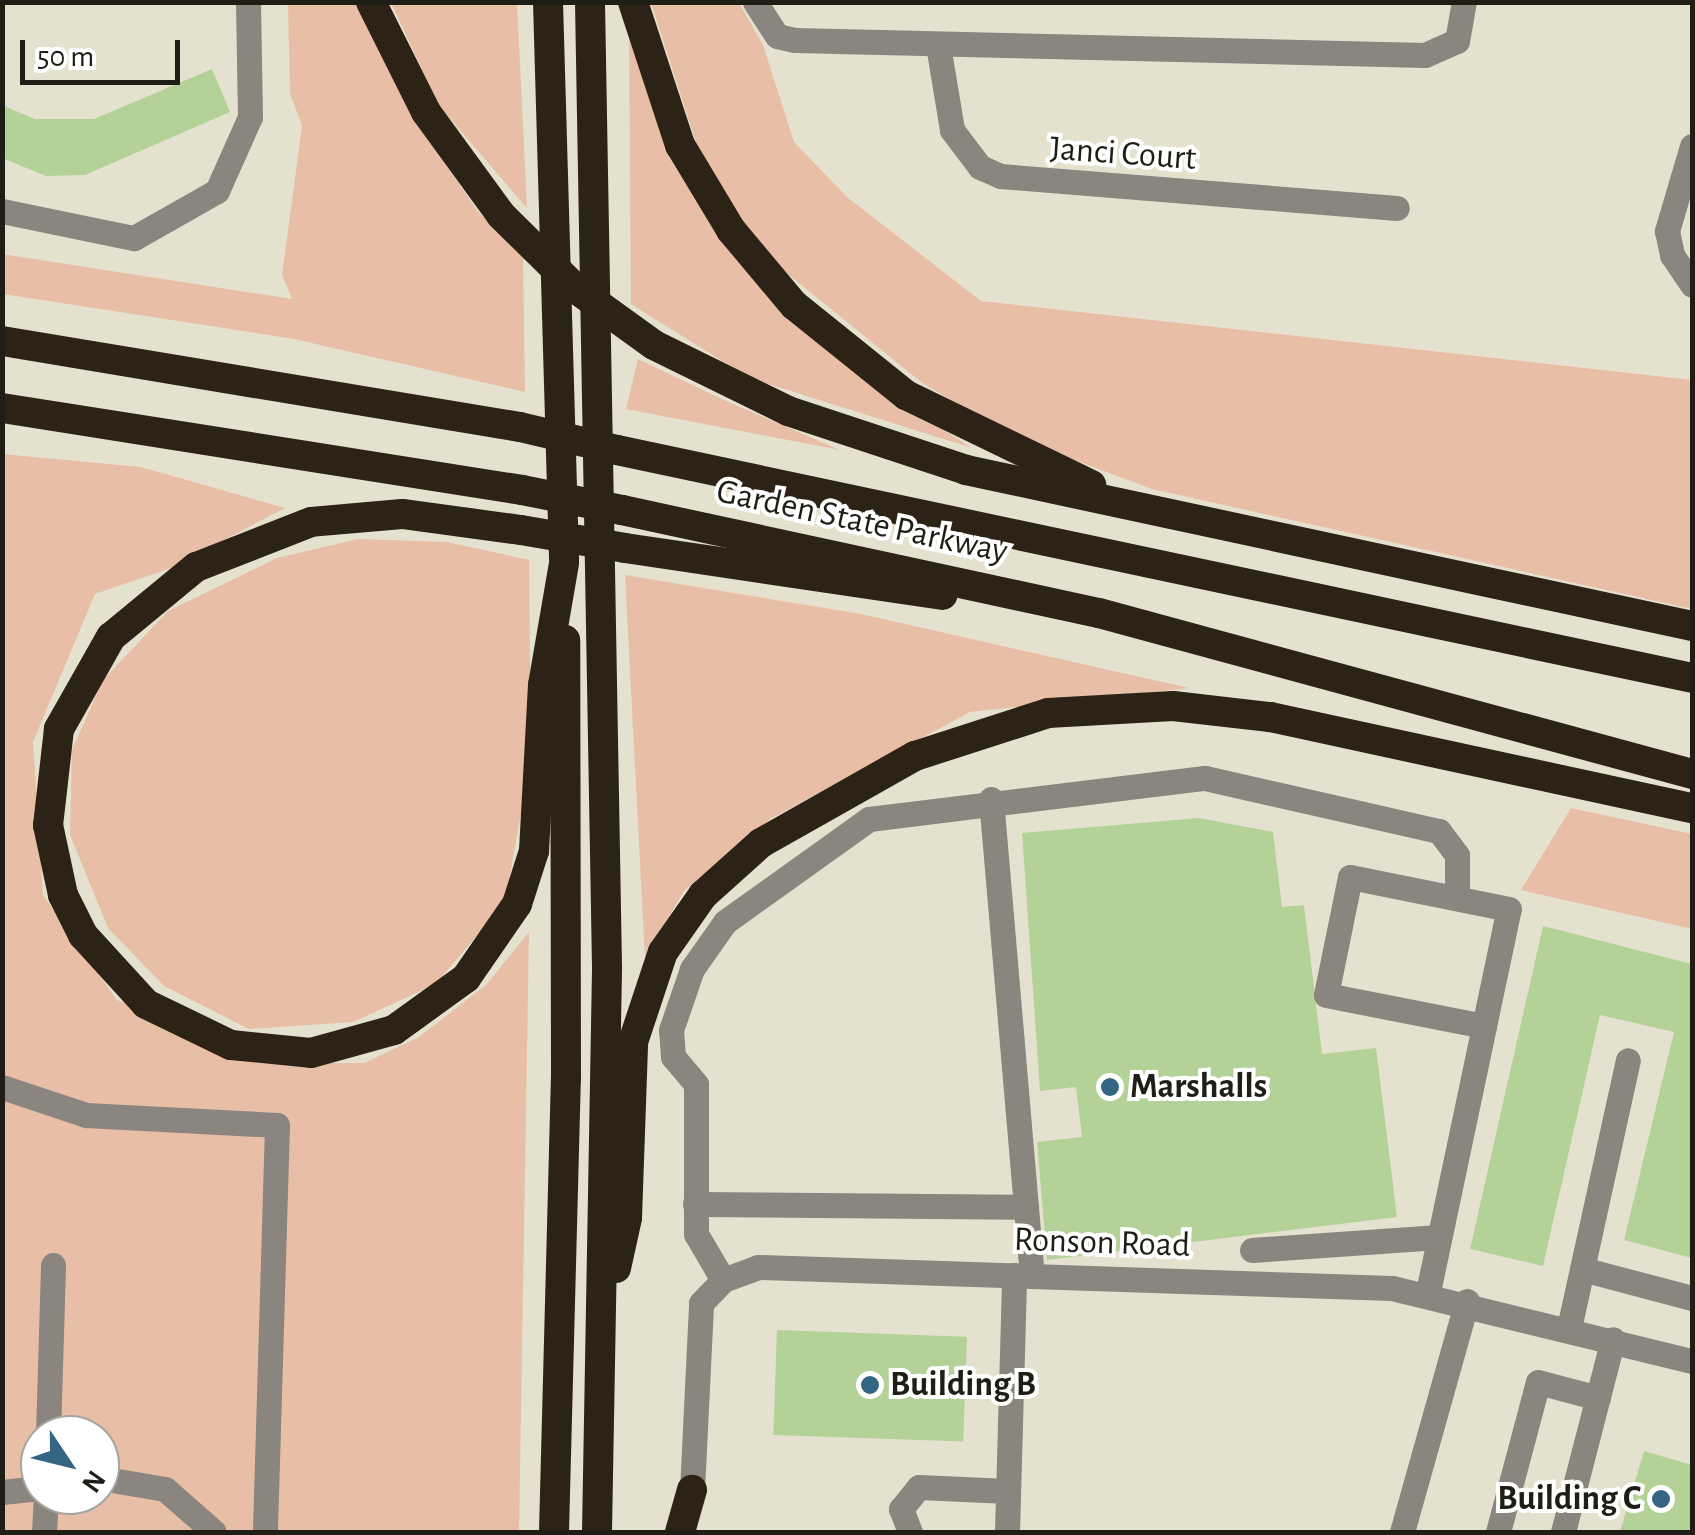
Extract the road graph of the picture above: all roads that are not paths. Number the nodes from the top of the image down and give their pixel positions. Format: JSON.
{"nodes":[{"id":1,"x":248,"y":2,"type":"edge"},
{"id":2,"x":371,"y":2,"type":"edge"},
{"id":3,"x":548,"y":2,"type":"edge"},
{"id":4,"x":590,"y":2,"type":"edge"},
{"id":5,"x":633,"y":2,"type":"edge"},
{"id":6,"x":756,"y":2,"type":"edge"},
{"id":7,"x":1464,"y":2,"type":"edge"},
{"id":8,"x":938,"y":45,"type":"junction"},
{"id":9,"x":1692,"y":146,"type":"edge"},
{"id":10,"x":1397,"y":208,"type":"dead end"},
{"id":11,"x":2,"y":211,"type":"edge"},
{"id":12,"x":1692,"y":285,"type":"edge"},
{"id":13,"x":2,"y":341,"type":"edge"},
{"id":14,"x":2,"y":408,"type":"edge"},
{"id":15,"x":1131,"y":502,"type":"junction"},
{"id":16,"x":564,"y":563,"type":"junction"},
{"id":17,"x":1100,"y":613,"type":"junction"},
{"id":18,"x":1692,"y":626,"type":"edge"},
{"id":19,"x":1692,"y":678,"type":"edge"},
{"id":20,"x":1692,"y":774,"type":"edge"},
{"id":21,"x":991,"y":799,"type":"junction"},
{"id":22,"x":1692,"y":808,"type":"edge"},
{"id":23,"x":1457,"y":898,"type":"junction"},
{"id":24,"x":1484,"y":1026,"type":"junction"},
{"id":25,"x":1628,"y":1060,"type":"dead end"},
{"id":26,"x":2,"y":1087,"type":"edge"},
{"id":27,"x":695,"y":1204,"type":"junction"},
{"id":28,"x":1026,"y":1207,"type":"junction"},
{"id":29,"x":1439,"y":1237,"type":"junction"},
{"id":30,"x":1252,"y":1250,"type":"dead end"},
{"id":31,"x":53,"y":1265,"type":"dead end"},
{"id":32,"x":1582,"y":1269,"type":"junction"},
{"id":33,"x":1023,"y":1276,"type":"junction"},
{"id":34,"x":724,"y":1280,"type":"junction"},
{"id":35,"x":1428,"y":1292,"type":"junction"},
{"id":36,"x":1692,"y":1298,"type":"edge"},
{"id":37,"x":1467,"y":1301,"type":"junction"},
{"id":38,"x":1569,"y":1328,"type":"junction"},
{"id":39,"x":602,"y":1329,"type":"junction"},
{"id":40,"x":1613,"y":1339,"type":"junction"},
{"id":41,"x":1692,"y":1360,"type":"edge"},
{"id":42,"x":1598,"y":1398,"type":"junction"},
{"id":43,"x":49,"y":1415,"type":"edge"},
{"id":44,"x":120,"y":1481,"type":"edge"},
{"id":45,"x":692,"y":1490,"type":"junction"},
{"id":46,"x":1008,"y":1491,"type":"junction"},
{"id":47,"x":599,"y":1530,"type":"edge"},
{"id":48,"x":214,"y":1532,"type":"edge"},
{"id":49,"x":264,"y":1532,"type":"edge"},
{"id":50,"x":554,"y":1532,"type":"edge"},
{"id":51,"x":680,"y":1532,"type":"edge"},
{"id":52,"x":698,"y":1532,"type":"edge"},
{"id":53,"x":910,"y":1532,"type":"edge"},
{"id":54,"x":1007,"y":1532,"type":"edge"},
{"id":55,"x":1402,"y":1532,"type":"edge"},
{"id":56,"x":1498,"y":1532,"type":"edge"},
{"id":57,"x":1563,"y":1532,"type":"edge"}],
"edges":[{"from":1,"to":11,"type":"street"},
{"from":2,"to":15,"type":"highway","bridge":true},
{"from":3,"to":16,"type":"highway"},
{"from":4,"to":39,"type":"highway"},
{"from":5,"to":15,"type":"highway"},
{"from":6,"to":8,"type":"street"},
{"from":7,"to":8,"type":"street"},
{"from":8,"to":10,"type":"street","name":"Janci Court"},
{"from":9,"to":12,"type":"street"},
{"from":13,"to":19,"type":"highway","name":"Garden State Parkway","bridge":true},
{"from":14,"to":17,"type":"highway","name":"Garden State Parkway","bridge":true},
{"from":15,"to":18,"type":"highway"},
{"from":16,"to":17,"type":"highway","bridge":true},
{"from":16,"to":50,"type":"highway"},
{"from":17,"to":20,"type":"highway","name":"Garden State Parkway"},
{"from":21,"to":23,"type":"street"},
{"from":21,"to":27,"type":"street"},
{"from":21,"to":28,"type":"street"},
{"from":22,"to":39,"type":"highway"},
{"from":23,"to":24,"type":"street"},
{"from":23,"to":24,"type":"street"},
{"from":24,"to":29,"type":"street"},
{"from":25,"to":32,"type":"street"},
{"from":26,"to":49,"type":"street"},
{"from":27,"to":28,"type":"street"},
{"from":27,"to":34,"type":"street"},
{"from":28,"to":33,"type":"street"},
{"from":29,"to":30,"type":"street"},
{"from":29,"to":35,"type":"street"},
{"from":31,"to":43,"type":"street"},
{"from":32,"to":36,"type":"street"},
{"from":32,"to":38,"type":"street"},
{"from":33,"to":34,"type":"street","name":"Ronson Road"},
{"from":33,"to":35,"type":"street","name":"Ronson Road"},
{"from":33,"to":46,"type":"street"},
{"from":34,"to":45,"type":"street"},
{"from":35,"to":37,"type":"street","name":"Ronson Road"},
{"from":37,"to":38,"type":"street","name":"Ronson Road"},
{"from":37,"to":55,"type":"street"},
{"from":38,"to":40,"type":"street","name":"Ronson Road"},
{"from":39,"to":47,"type":"highway"},
{"from":40,"to":41,"type":"street","name":"Ronson Road"},
{"from":40,"to":42,"type":"street"},
{"from":42,"to":56,"type":"street"},
{"from":42,"to":57,"type":"street"},
{"from":44,"to":48,"type":"street"},
{"from":45,"to":51,"type":"highway"},
{"from":45,"to":52,"type":"highway"},
{"from":46,"to":53,"type":"street"},
{"from":46,"to":54,"type":"street"}]}
